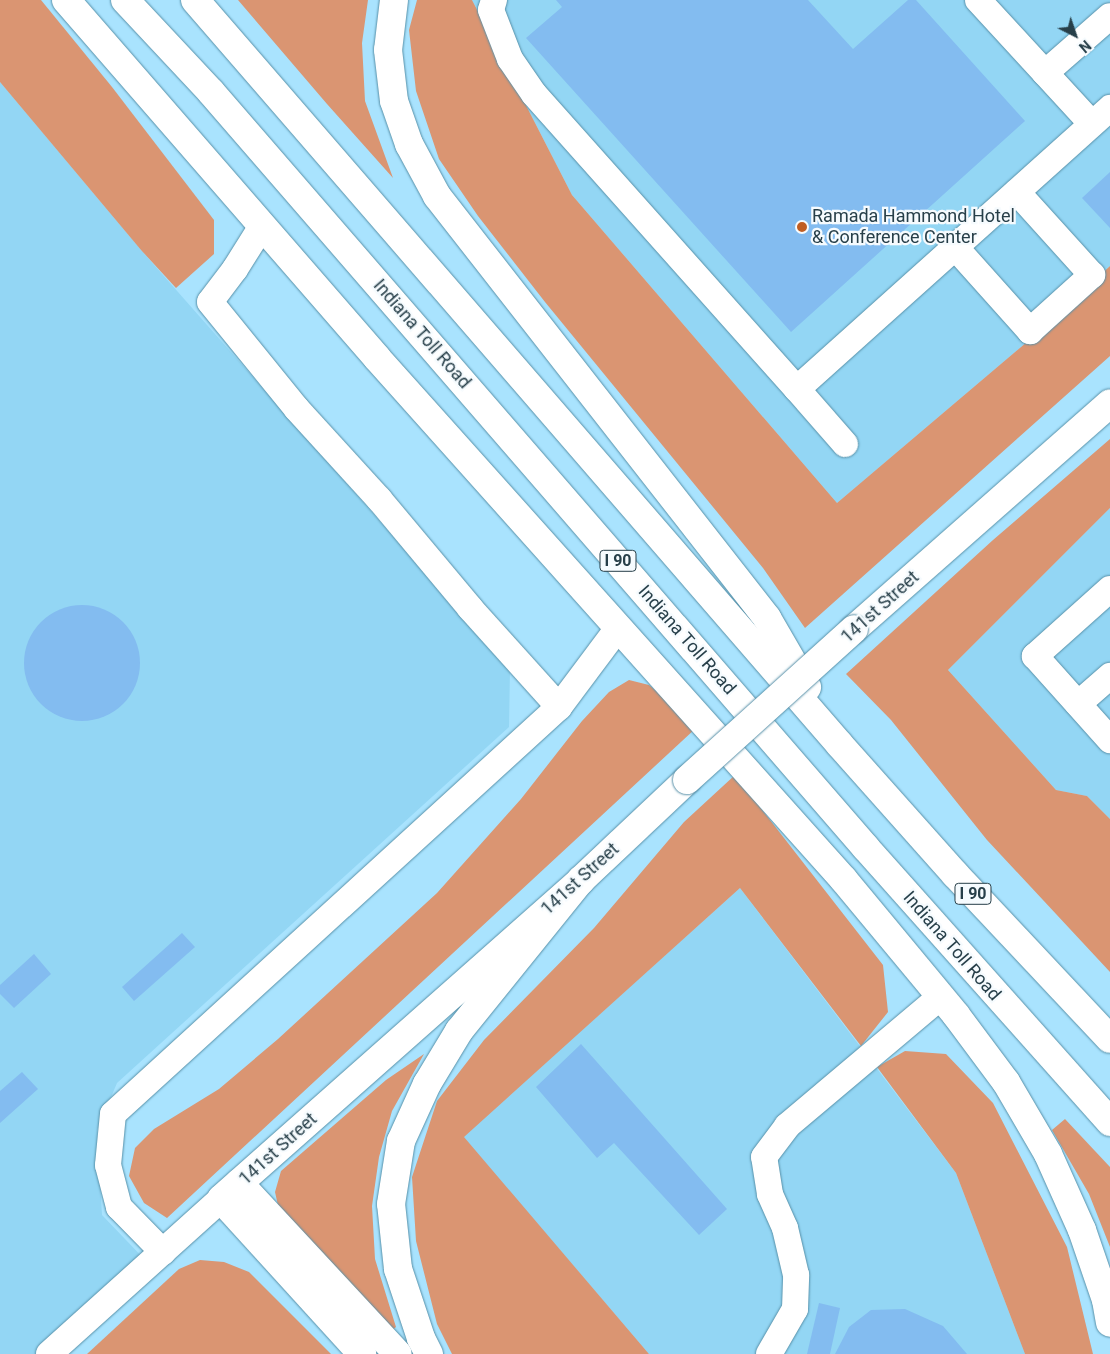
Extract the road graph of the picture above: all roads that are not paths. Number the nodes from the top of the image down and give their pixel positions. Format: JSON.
{"nodes":[{"id":1,"x":66,"y":0,"type":"edge"},
{"id":2,"x":125,"y":0,"type":"edge"},
{"id":3,"x":195,"y":0,"type":"edge"},
{"id":4,"x":394,"y":0,"type":"edge"},
{"id":5,"x":494,"y":0,"type":"edge"},
{"id":6,"x":978,"y":0,"type":"edge"},
{"id":7,"x":1110,"y":16,"type":"edge"},
{"id":8,"x":1045,"y":73,"type":"junction"},
{"id":9,"x":1101,"y":116,"type":"edge"},
{"id":10,"x":1017,"y":192,"type":"junction"},
{"id":11,"x":262,"y":226,"type":"junction"},
{"id":12,"x":955,"y":247,"type":"junction"},
{"id":13,"x":797,"y":389,"type":"junction"},
{"id":14,"x":1110,"y":403,"type":"edge"},
{"id":15,"x":845,"y":444,"type":"dead end"},
{"id":16,"x":1110,"y":589,"type":"edge"},
{"id":17,"x":618,"y":628,"type":"junction"},
{"id":18,"x":1110,"y":676,"type":"edge"},
{"id":19,"x":1078,"y":704,"type":"junction"},
{"id":20,"x":559,"y":707,"type":"junction"},
{"id":21,"x":1110,"y":740,"type":"edge"},
{"id":22,"x":840,"y":745,"type":"junction"},
{"id":23,"x":581,"y":880,"type":"junction"},
{"id":24,"x":940,"y":997,"type":"junction"},
{"id":25,"x":1110,"y":1039,"type":"edge"},
{"id":26,"x":1110,"y":1122,"type":"edge"},
{"id":27,"x":230,"y":1191,"type":"junction"},
{"id":28,"x":163,"y":1252,"type":"junction"},
{"id":29,"x":1110,"y":1323,"type":"edge"},
{"id":30,"x":49,"y":1354,"type":"edge"},
{"id":31,"x":362,"y":1354,"type":"edge"},
{"id":32,"x":398,"y":1354,"type":"edge"},
{"id":33,"x":430,"y":1354,"type":"edge"},
{"id":34,"x":769,"y":1354,"type":"edge"}],
"edges":[{"from":1,"to":11,"type":"main road"},
{"from":2,"to":26,"type":"main road","name":"Indiana Toll Road","number":"I 90"},
{"from":3,"to":22,"type":"main road","number":"I 90"},
{"from":4,"to":22,"type":"main road"},
{"from":5,"to":13,"type":"street"},
{"from":6,"to":8,"type":"street"},
{"from":7,"to":8,"type":"street"},
{"from":8,"to":9,"type":"street"},
{"from":9,"to":10,"type":"street"},
{"from":10,"to":12,"type":"street"},
{"from":10,"to":12,"type":"street"},
{"from":11,"to":17,"type":"main road"},
{"from":11,"to":20,"type":"street"},
{"from":12,"to":13,"type":"street"},
{"from":13,"to":15,"type":"street"},
{"from":14,"to":23,"type":"main road","name":"141st Street","bridge":true},
{"from":16,"to":19,"type":"street"},
{"from":17,"to":20,"type":"street"},
{"from":17,"to":24,"type":"main road"},
{"from":18,"to":19,"type":"street"},
{"from":19,"to":21,"type":"street"},
{"from":20,"to":28,"type":"street"},
{"from":22,"to":25,"type":"main road","number":"I 90"},
{"from":23,"to":27,"type":"main road","name":"141st Street"},
{"from":23,"to":33,"type":"main road"},
{"from":24,"to":29,"type":"main road"},
{"from":24,"to":34,"type":"street"},
{"from":27,"to":28,"type":"street","name":"141st Street"},
{"from":27,"to":31,"type":"main road"},
{"from":27,"to":32,"type":"main road"},
{"from":28,"to":30,"type":"street","name":"141st Street"}]}
